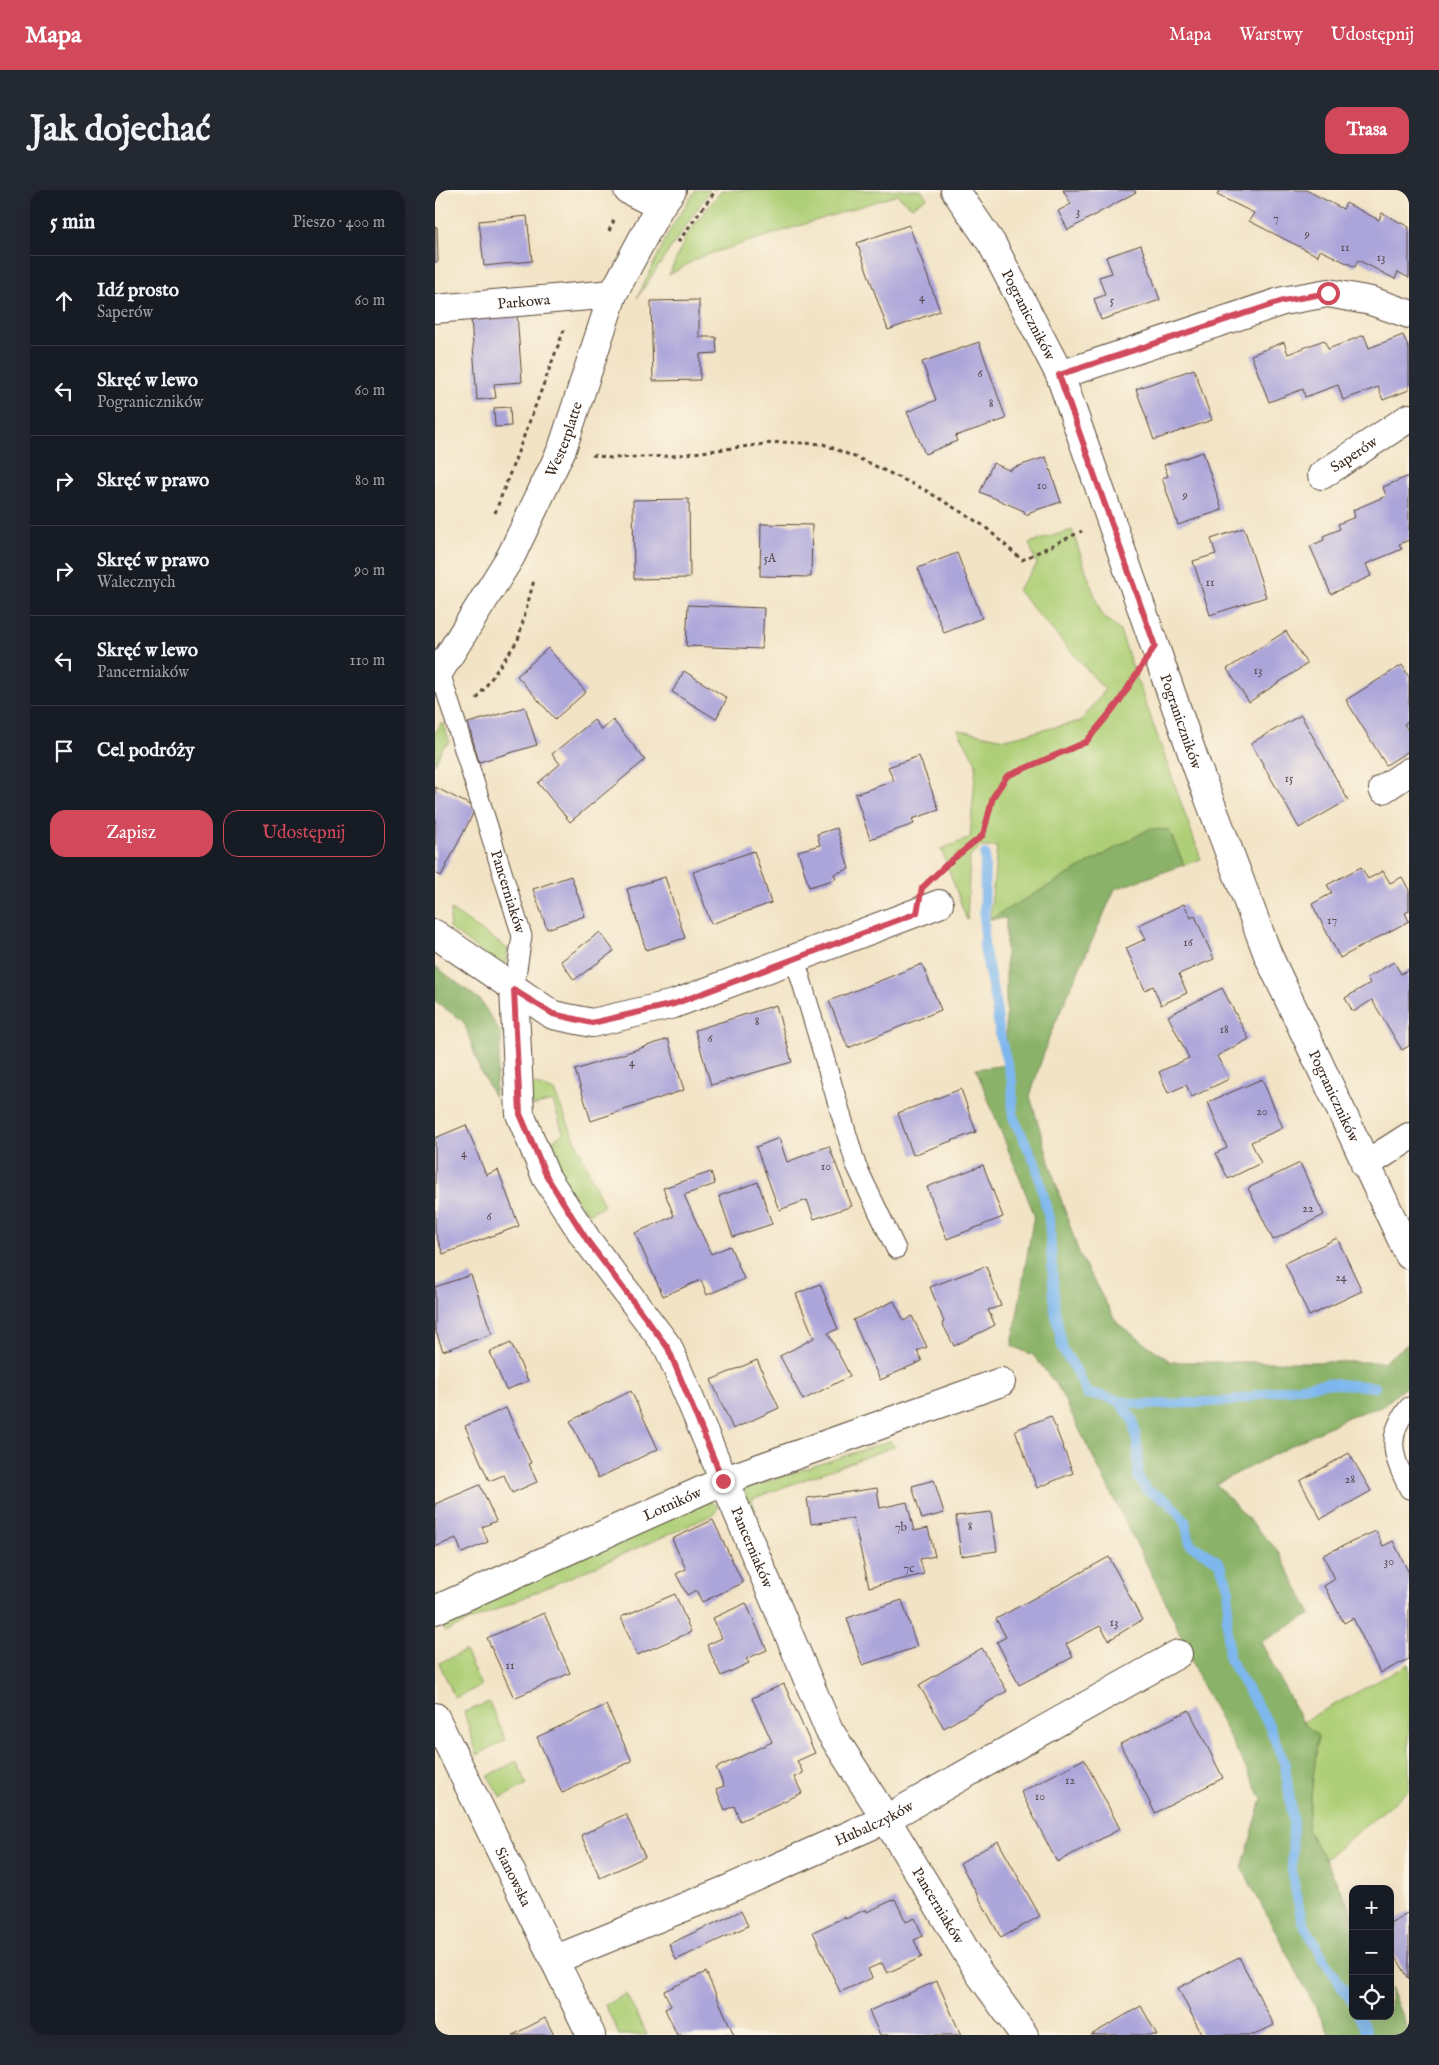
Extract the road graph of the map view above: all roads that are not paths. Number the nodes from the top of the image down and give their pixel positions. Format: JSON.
{"nodes":[{"id":1,"x":629,"y":190,"type":"edge"},
{"id":2,"x":955,"y":190,"type":"edge"},
{"id":3,"x":666,"y":198,"type":"edge"},
{"id":4,"x":613,"y":294,"type":"junction"},
{"id":5,"x":435,"y":309,"type":"edge"},
{"id":6,"x":1409,"y":314,"type":"edge"},
{"id":7,"x":1059,"y":375,"type":"junction"},
{"id":8,"x":1409,"y":418,"type":"edge"},
{"id":9,"x":1322,"y":475,"type":"dead end"},
{"id":10,"x":437,"y":675,"type":"edge"},
{"id":11,"x":1409,"y":772,"type":"edge"},
{"id":12,"x":1383,"y":789,"type":"dead end"},
{"id":13,"x":928,"y":909,"type":"road end"},
{"id":14,"x":435,"y":934,"type":"edge"},
{"id":15,"x":795,"y":959,"type":"junction"},
{"id":16,"x":514,"y":990,"type":"junction"},
{"id":17,"x":1409,"y":1137,"type":"edge"},
{"id":18,"x":1365,"y":1164,"type":"junction"},
{"id":19,"x":896,"y":1250,"type":"dead end"},
{"id":20,"x":1409,"y":1255,"type":"edge"},
{"id":21,"x":1001,"y":1382,"type":"dead end"},
{"id":22,"x":1409,"y":1408,"type":"edge"},
{"id":23,"x":723,"y":1481,"type":"junction"},
{"id":24,"x":1409,"y":1489,"type":"edge"},
{"id":25,"x":435,"y":1610,"type":"edge"},
{"id":26,"x":1178,"y":1654,"type":"dead end"},
{"id":27,"x":435,"y":1717,"type":"edge"},
{"id":28,"x":886,"y":1819,"type":"junction"},
{"id":29,"x":554,"y":1960,"type":"junction"},
{"id":30,"x":591,"y":2035,"type":"edge"},
{"id":31,"x":1025,"y":2035,"type":"edge"}],
"edges":[{"from":1,"to":3,"type":"street"},
{"from":2,"to":7,"type":"street","name":"Pograniczników"},
{"from":3,"to":4,"type":"street","name":"Westerplatte"},
{"from":4,"to":5,"type":"street","name":"Parkowa"},
{"from":4,"to":10,"type":"street","name":"Westerplatte"},
{"from":6,"to":7,"type":"street"},
{"from":7,"to":18,"type":"street","name":"Pograniczników"},
{"from":8,"to":9,"type":"street","name":"Saperów"},
{"from":10,"to":16,"type":"lane","name":"Pancerniaków"},
{"from":11,"to":12,"type":"street"},
{"from":13,"to":15,"type":"street"},
{"from":14,"to":16,"type":"street"},
{"from":15,"to":16,"type":"street"},
{"from":15,"to":19,"type":"lane"},
{"from":16,"to":23,"type":"street","name":"Pancerniaków"},
{"from":17,"to":18,"type":"street"},
{"from":18,"to":20,"type":"street","name":"Pograniczników"},
{"from":21,"to":23,"type":"street","name":"Lotników"},
{"from":22,"to":24,"type":"lane"},
{"from":23,"to":25,"type":"street","name":"Lotników"},
{"from":23,"to":28,"type":"street","name":"Pancerniaków"},
{"from":26,"to":28,"type":"street","name":"Hubalczyków"},
{"from":27,"to":29,"type":"street","name":"Sianowska"},
{"from":28,"to":29,"type":"street","name":"Hubalczyków"},
{"from":28,"to":31,"type":"street","name":"Pancerniaków"},
{"from":29,"to":30,"type":"street","name":"Sianowska"}]}
